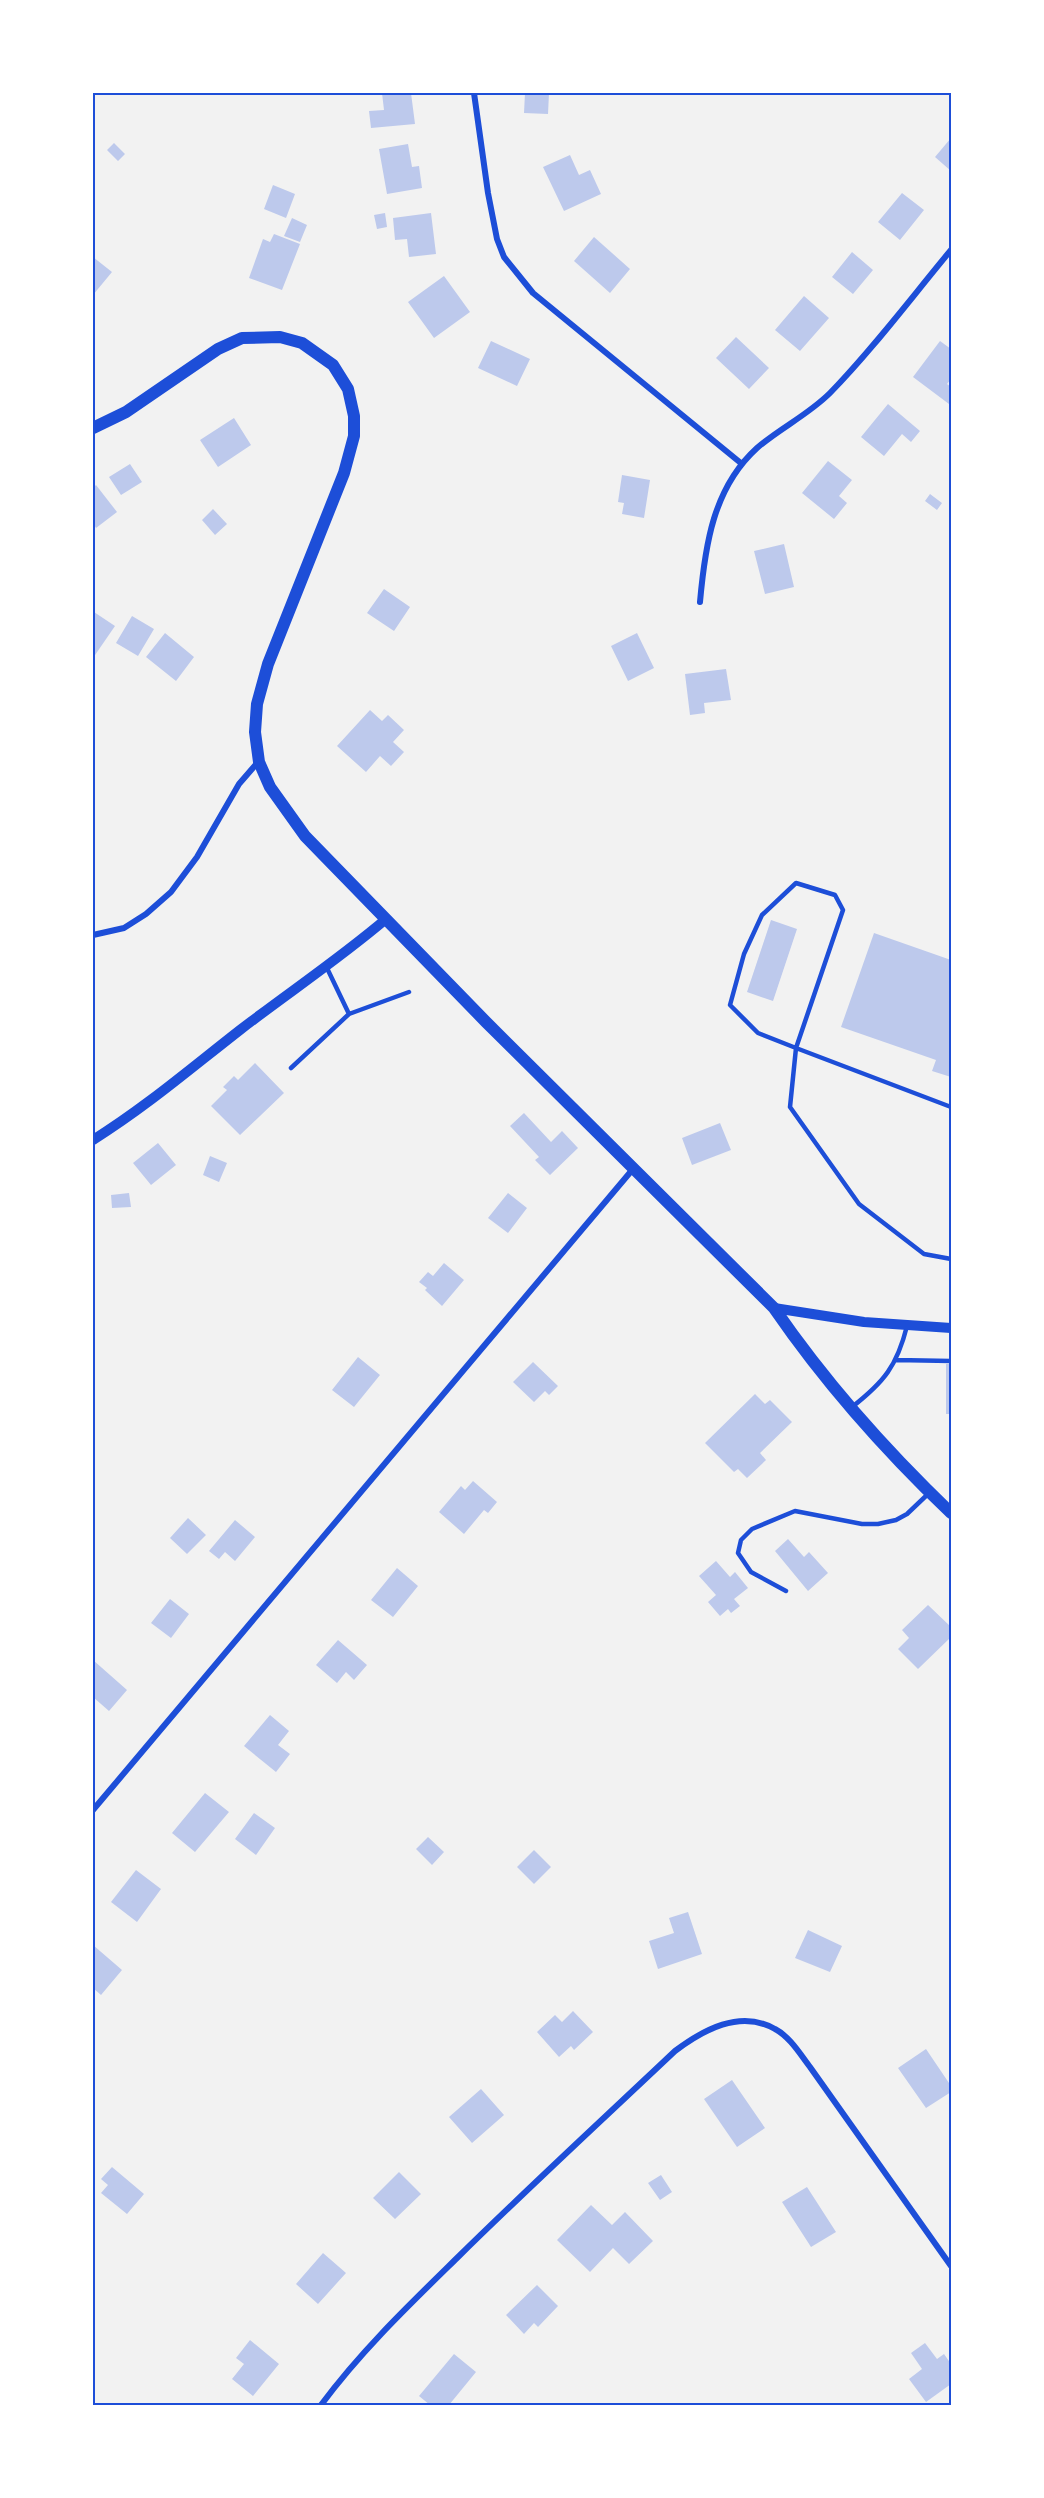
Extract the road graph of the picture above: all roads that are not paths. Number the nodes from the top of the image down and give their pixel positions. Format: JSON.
{"nodes":[{"id":1,"x":474,"y":93,"type":"edge"},
{"id":2,"x":951,"y":250,"type":"edge"},
{"id":3,"x":93,"y":428,"type":"edge"},
{"id":4,"x":742,"y":464,"type":"junction"},
{"id":5,"x":700,"y":602,"type":"dead end"},
{"id":6,"x":259,"y":762,"type":"junction"},
{"id":7,"x":386,"y":919,"type":"junction"},
{"id":8,"x":93,"y":935,"type":"edge"},
{"id":9,"x":326,"y":966,"type":"junction"},
{"id":10,"x":408,"y":992,"type":"dead end"},
{"id":11,"x":349,"y":1014,"type":"junction"},
{"id":12,"x":796,"y":1048,"type":"junction"},
{"id":13,"x":291,"y":1068,"type":"dead end"},
{"id":14,"x":951,"y":1107,"type":"edge"},
{"id":15,"x":93,"y":1140,"type":"edge"},
{"id":16,"x":633,"y":1169,"type":"junction"},
{"id":17,"x":951,"y":1259,"type":"edge"},
{"id":18,"x":774,"y":1308,"type":"junction"},
{"id":19,"x":907,"y":1326,"type":"junction"},
{"id":20,"x":951,"y":1328,"type":"edge"},
{"id":21,"x":896,"y":1360,"type":"junction"},
{"id":22,"x":951,"y":1360,"type":"edge"},
{"id":23,"x":850,"y":1409,"type":"junction"},
{"id":24,"x":930,"y":1492,"type":"junction"},
{"id":25,"x":951,"y":1513,"type":"edge"},
{"id":26,"x":786,"y":1591,"type":"dead end"},
{"id":27,"x":93,"y":1810,"type":"edge"},
{"id":28,"x":951,"y":2266,"type":"edge"},
{"id":29,"x":321,"y":2405,"type":"edge"}],
"edges":[{"from":1,"to":4,"type":"street"},
{"from":2,"to":4,"type":"street"},
{"from":3,"to":6,"type":"main road"},
{"from":4,"to":5,"type":"street"},
{"from":6,"to":7,"type":"main road"},
{"from":6,"to":8,"type":"street"},
{"from":7,"to":9,"type":"street"},
{"from":7,"to":16,"type":"main road"},
{"from":9,"to":11,"type":"lane"},
{"from":9,"to":15,"type":"street"},
{"from":10,"to":11,"type":"lane"},
{"from":11,"to":13,"type":"lane"},
{"from":12,"to":12,"type":"lane"},
{"from":12,"to":14,"type":"lane"},
{"from":12,"to":17,"type":"lane"},
{"from":16,"to":18,"type":"main road"},
{"from":16,"to":27,"type":"street"},
{"from":18,"to":19,"type":"street"},
{"from":18,"to":23,"type":"main road"},
{"from":19,"to":20,"type":"street"},
{"from":19,"to":21,"type":"lane"},
{"from":21,"to":22,"type":"lane"},
{"from":21,"to":23,"type":"lane"},
{"from":23,"to":24,"type":"main road"},
{"from":24,"to":25,"type":"main road"},
{"from":24,"to":26,"type":"lane"},
{"from":28,"to":29,"type":"street"}]}
